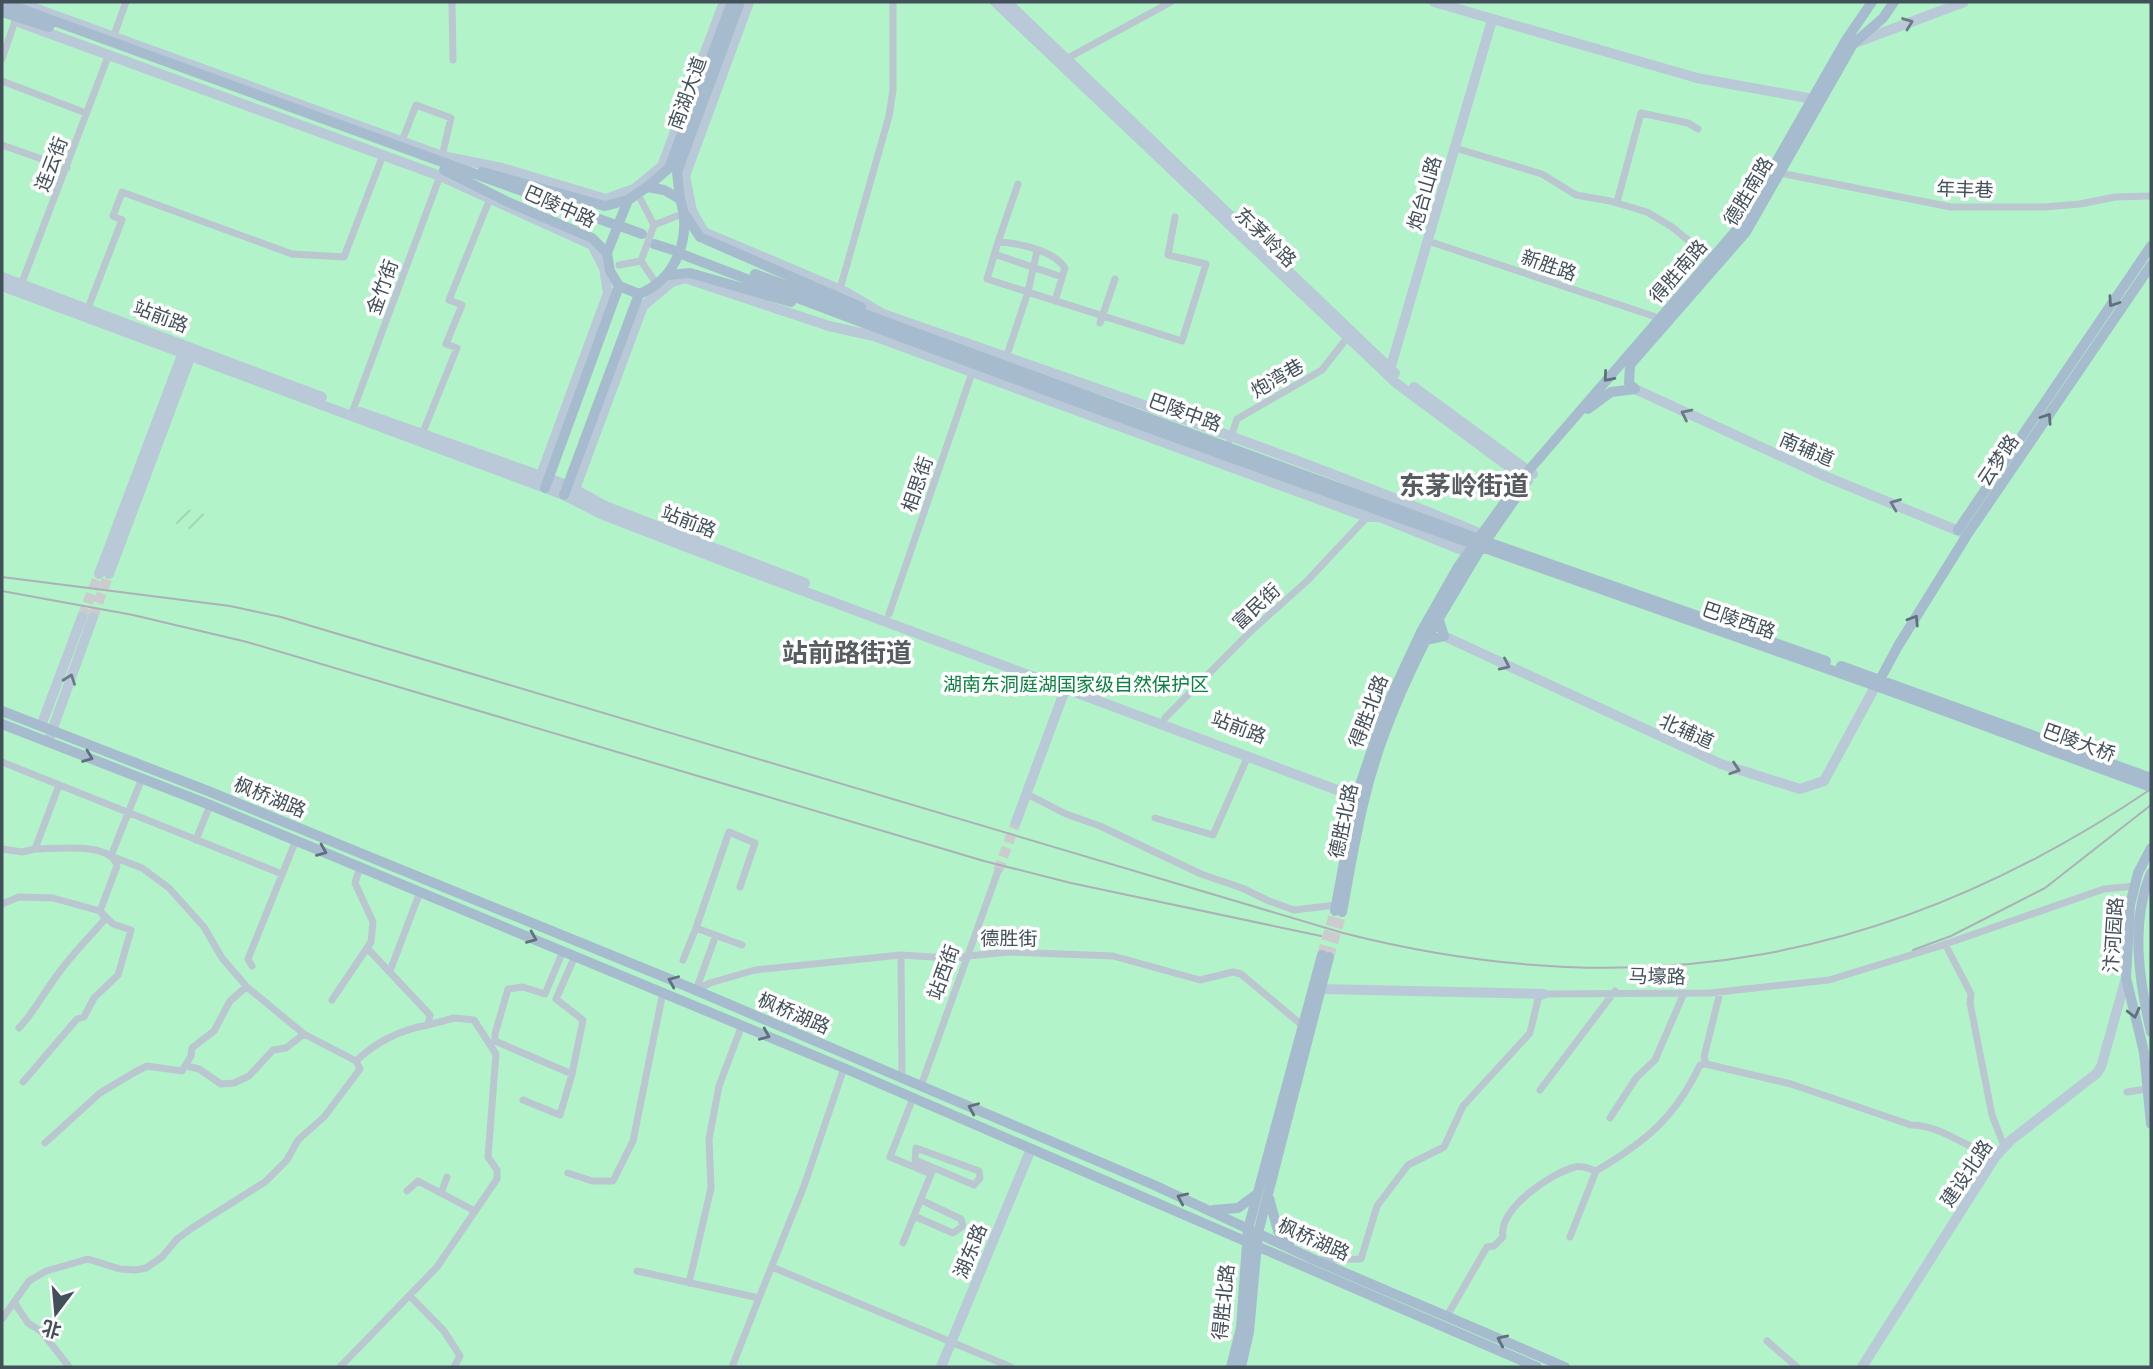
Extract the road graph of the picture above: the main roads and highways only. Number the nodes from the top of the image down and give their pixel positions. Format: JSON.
{"nodes":[{"id":1,"x":2,"y":2,"type":"edge"},
{"id":2,"x":18,"y":2,"type":"edge"},
{"id":3,"x":724,"y":2,"type":"edge"},
{"id":4,"x":732,"y":2,"type":"edge"},
{"id":5,"x":740,"y":2,"type":"edge"},
{"id":6,"x":749,"y":2,"type":"edge"},
{"id":7,"x":995,"y":2,"type":"edge"},
{"id":8,"x":1007,"y":2,"type":"edge"},
{"id":9,"x":1434,"y":2,"type":"edge"},
{"id":10,"x":1872,"y":2,"type":"edge"},
{"id":11,"x":1894,"y":2,"type":"edge"},
{"id":12,"x":1964,"y":2,"type":"edge"},
{"id":13,"x":2,"y":14,"type":"edge"},
{"id":14,"x":1492,"y":20,"type":"junction"},
{"id":15,"x":724,"y":34,"type":"junction"},
{"id":16,"x":1853,"y":44,"type":"junction"},
{"id":17,"x":1813,"y":99,"type":"junction"},
{"id":18,"x":442,"y":166,"type":"junction"},
{"id":19,"x":648,"y":187,"type":"junction"},
{"id":20,"x":680,"y":198,"type":"junction"},
{"id":21,"x":628,"y":200,"type":"junction"},
{"id":22,"x":681,"y":216,"type":"junction"},
{"id":23,"x":641,"y":237,"type":"dead end"},
{"id":24,"x":655,"y":242,"type":"dead end"},
{"id":25,"x":2151,"y":246,"type":"edge"},
{"id":26,"x":673,"y":248,"type":"dead end"},
{"id":27,"x":685,"y":252,"type":"dead end"},
{"id":28,"x":607,"y":253,"type":"junction"},
{"id":29,"x":2151,"y":265,"type":"edge"},
{"id":30,"x":669,"y":275,"type":"junction"},
{"id":31,"x":2,"y":277,"type":"edge"},
{"id":32,"x":2,"y":286,"type":"edge"},
{"id":33,"x":620,"y":286,"type":"junction"},
{"id":34,"x":639,"y":294,"type":"junction"},
{"id":35,"x":880,"y":325,"type":"junction"},
{"id":36,"x":188,"y":351,"type":"junction"},
{"id":37,"x":1005,"y":360,"type":"junction"},
{"id":38,"x":974,"y":368,"type":"junction"},
{"id":39,"x":1389,"y":372,"type":"junction"},
{"id":40,"x":1635,"y":389,"type":"junction"},
{"id":41,"x":1090,"y":406,"type":"junction"},
{"id":42,"x":1102,"y":419,"type":"junction"},
{"id":43,"x":1141,"y":425,"type":"junction"},
{"id":44,"x":1147,"y":436,"type":"junction"},
{"id":45,"x":1528,"y":475,"type":"junction"},
{"id":46,"x":545,"y":480,"type":"junction"},
{"id":47,"x":569,"y":490,"type":"junction"},
{"id":48,"x":1963,"y":533,"type":"junction"},
{"id":49,"x":1443,"y":543,"type":"junction"},
{"id":50,"x":1477,"y":543,"type":"junction"},
{"id":51,"x":1458,"y":567,"type":"junction"},
{"id":52,"x":104,"y":574,"type":"tunnel mouth"},
{"id":53,"x":1437,"y":604,"type":"junction"},
{"id":54,"x":88,"y":617,"type":"tunnel mouth"},
{"id":55,"x":1438,"y":619,"type":"junction"},
{"id":56,"x":1444,"y":636,"type":"junction"},
{"id":57,"x":1426,"y":640,"type":"junction"},
{"id":58,"x":1413,"y":647,"type":"junction"},
{"id":59,"x":1879,"y":683,"type":"junction"},
{"id":60,"x":1066,"y":687,"type":"junction"},
{"id":61,"x":2,"y":711,"type":"edge"},
{"id":62,"x":2,"y":724,"type":"edge"},
{"id":63,"x":1996,"y":726,"type":"junction"},
{"id":64,"x":47,"y":728,"type":"junction"},
{"id":65,"x":48,"y":741,"type":"junction"},
{"id":66,"x":2151,"y":778,"type":"edge"},
{"id":67,"x":2151,"y":786,"type":"edge"},
{"id":68,"x":1361,"y":795,"type":"junction"},
{"id":69,"x":1016,"y":822,"type":"tunnel mouth"},
{"id":70,"x":2151,"y":848,"type":"edge"},
{"id":71,"x":2150,"y":877,"type":"edge"},
{"id":72,"x":1338,"y":909,"type":"tunnel mouth"},
{"id":73,"x":2126,"y":978,"type":"junction"},
{"id":74,"x":1321,"y":989,"type":"junction"},
{"id":75,"x":1544,"y":993,"type":"road end"},
{"id":76,"x":2151,"y":1032,"type":"edge"},
{"id":77,"x":2151,"y":1124,"type":"edge"},
{"id":78,"x":1031,"y":1149,"type":"junction"},
{"id":79,"x":1263,"y":1194,"type":"junction"},
{"id":80,"x":1208,"y":1210,"type":"junction"},
{"id":81,"x":1253,"y":1237,"type":"junction"},
{"id":82,"x":1292,"y":1248,"type":"junction"},
{"id":83,"x":941,"y":1367,"type":"edge"},
{"id":84,"x":1231,"y":1367,"type":"edge"},
{"id":85,"x":1241,"y":1367,"type":"edge"},
{"id":86,"x":1537,"y":1367,"type":"edge"},
{"id":87,"x":1564,"y":1367,"type":"edge"},
{"id":88,"x":1862,"y":1367,"type":"edge"}],
"edges":[{"from":1,"to":18,"type":"main road","name":"巴陵中路"},
{"from":2,"to":18,"type":"main road"},
{"from":3,"to":18,"type":"main road"},
{"from":4,"to":15,"type":"main road","name":"南湖大道"},
{"from":5,"to":15,"type":"main road","name":"南湖大道"},
{"from":6,"to":37,"type":"main road"},
{"from":7,"to":39,"type":"main road","name":"东茅岭路"},
{"from":8,"to":39,"type":"main road","name":"东茅岭路"},
{"from":9,"to":14,"type":"main road"},
{"from":10,"to":17,"type":"main road","name":"得胜南路"},
{"from":11,"to":16,"type":"main road","name":"德胜南路"},
{"from":16,"to":12,"type":"main road","one_way":true},
{"from":13,"to":18,"type":"main road","name":"巴陵中路"},
{"from":13,"to":18,"type":"main road"},
{"from":14,"to":17,"type":"main road"},
{"from":14,"to":39,"type":"main road","name":"炮台山路"},
{"from":15,"to":19,"type":"main road","name":"巴陵中路"},
{"from":15,"to":20,"type":"main road","name":"南湖大道"},
{"from":16,"to":40,"type":"main road","name":"德胜南路"},
{"from":17,"to":45,"type":"main road","name":"得胜南路","one_way":true},
{"from":18,"to":21,"type":"main road","name":"巴陵中路"},
{"from":18,"to":23,"type":"main road","name":"巴陵中路"},
{"from":18,"to":28,"type":"main road","name":"巴陵中路"},
{"from":18,"to":46,"type":"main road"},
{"from":19,"to":20,"type":"main road"},
{"from":19,"to":21,"type":"main road","name":"巴陵中路","bridge":true},
{"from":20,"to":22,"type":"main road","name":"巴陵中路","bridge":true},
{"from":21,"to":28,"type":"main road","bridge":true},
{"from":22,"to":30,"type":"main road","bridge":true},
{"from":22,"to":35,"type":"main road","name":"巴陵中路"},
{"from":24,"to":26,"type":"main road"},
{"from":25,"to":48,"type":"main road","one_way":true},
{"from":27,"to":35,"type":"main road","name":"巴陵中路"},
{"from":28,"to":33,"type":"main road","name":"巴陵中路","bridge":true},
{"from":48,"to":29,"type":"main road","name":"云梦路","one_way":true},
{"from":30,"to":34,"type":"main road","bridge":true},
{"from":30,"to":35,"type":"main road","name":"巴陵中路"},
{"from":31,"to":36,"type":"main road","name":"站前路"},
{"from":32,"to":36,"type":"main road","name":"站前路"},
{"from":33,"to":34,"type":"main road"},
{"from":33,"to":46,"type":"main road"},
{"from":34,"to":47,"type":"main road"},
{"from":35,"to":37,"type":"main road","name":"巴陵中路"},
{"from":35,"to":38,"type":"main road","name":"巴陵中路"},
{"from":36,"to":46,"type":"main road","name":"站前路"},
{"from":36,"to":46,"type":"main road","name":"站前路"},
{"from":36,"to":52,"type":"main road"},
{"from":37,"to":50,"type":"main road","name":"巴陵中路"},
{"from":38,"to":41,"type":"main road","name":"巴陵中路"},
{"from":38,"to":42,"type":"main road"},
{"from":38,"to":47,"type":"main road"},
{"from":39,"to":45,"type":"main road","name":"东茅岭路"},
{"from":40,"to":45,"type":"main road","name":"得胜南路"},
{"from":48,"to":40,"type":"main road","name":"南辅道","one_way":true},
{"from":41,"to":42,"type":"main road"},
{"from":41,"to":43,"type":"main road","name":"巴陵中路"},
{"from":42,"to":44,"type":"main road"},
{"from":43,"to":44,"type":"main road"},
{"from":43,"to":50,"type":"main road","name":"巴陵中路"},
{"from":44,"to":49,"type":"main road"},
{"from":45,"to":50,"type":"main road","name":"得胜南路"},
{"from":46,"to":47,"type":"main road","name":"站前路"},
{"from":47,"to":60,"type":"main road","name":"站前路"},
{"from":47,"to":68,"type":"main road","name":"站前路"},
{"from":59,"to":48,"type":"main road","name":"云梦路","one_way":true},
{"from":49,"to":50,"type":"main road"},
{"from":49,"to":51,"type":"main road"},
{"from":50,"to":51,"type":"main road","name":"得胜北路"},
{"from":50,"to":55,"type":"main road","name":"得胜南路"},
{"from":50,"to":59,"type":"main road","name":"巴陵西路"},
{"from":51,"to":53,"type":"main road","name":"得胜北路"},
{"from":53,"to":55,"type":"main road"},
{"from":53,"to":58,"type":"main road","name":"得胜北路"},
{"from":54,"to":64,"type":"main road"},
{"from":55,"to":56,"type":"main road"},
{"from":55,"to":57,"type":"main road","name":"得胜南路"},
{"from":56,"to":57,"type":"main road"},
{"from":56,"to":59,"type":"main road","name":"北辅道","one_way":true},
{"from":57,"to":58,"type":"main road"},
{"from":57,"to":68,"type":"main road","name":"德胜北路"},
{"from":58,"to":68,"type":"main road","name":"得胜北路"},
{"from":59,"to":63,"type":"main road","name":"巴陵西路"},
{"from":60,"to":68,"type":"main road","name":"站前路"},
{"from":60,"to":69,"type":"main road"},
{"from":61,"to":64,"type":"main road","name":"枫桥湖路"},
{"from":62,"to":65,"type":"main road","name":"枫桥湖路"},
{"from":63,"to":66,"type":"main road","name":"巴陵大桥"},
{"from":63,"to":67,"type":"main road","name":"巴陵大桥"},
{"from":64,"to":65,"type":"main road"},
{"from":80,"to":64,"type":"main road","name":"枫桥湖路","one_way":true},
{"from":65,"to":78,"type":"main road","name":"枫桥湖路","one_way":true},
{"from":68,"to":72,"type":"main road","name":"德胜北路"},
{"from":70,"to":73,"type":"main road","name":"汴河园路"},
{"from":71,"to":76,"type":"main road","name":"汴河园路"},
{"from":73,"to":77,"type":"main road","name":"汴河园路","one_way":true},
{"from":73,"to":88,"type":"main road","name":"建设北路"},
{"from":74,"to":75,"type":"main road"},
{"from":74,"to":79,"type":"main road"},
{"from":74,"to":79,"type":"main road"},
{"from":78,"to":81,"type":"main road","name":"枫桥湖路"},
{"from":78,"to":83,"type":"main road","name":"湖东路"},
{"from":79,"to":80,"type":"main road"},
{"from":79,"to":81,"type":"main road"},
{"from":79,"to":82,"type":"main road"},
{"from":80,"to":81,"type":"main road","name":"枫桥湖路"},
{"from":81,"to":82,"type":"main road","name":"枫桥湖路"},
{"from":81,"to":84,"type":"main road","name":"得胜北路"},
{"from":81,"to":85,"type":"main road","name":"得胜北路"},
{"from":81,"to":86,"type":"main road","name":"枫桥湖路"},
{"from":87,"to":82,"type":"main road","name":"枫桥湖路","one_way":true}]}
